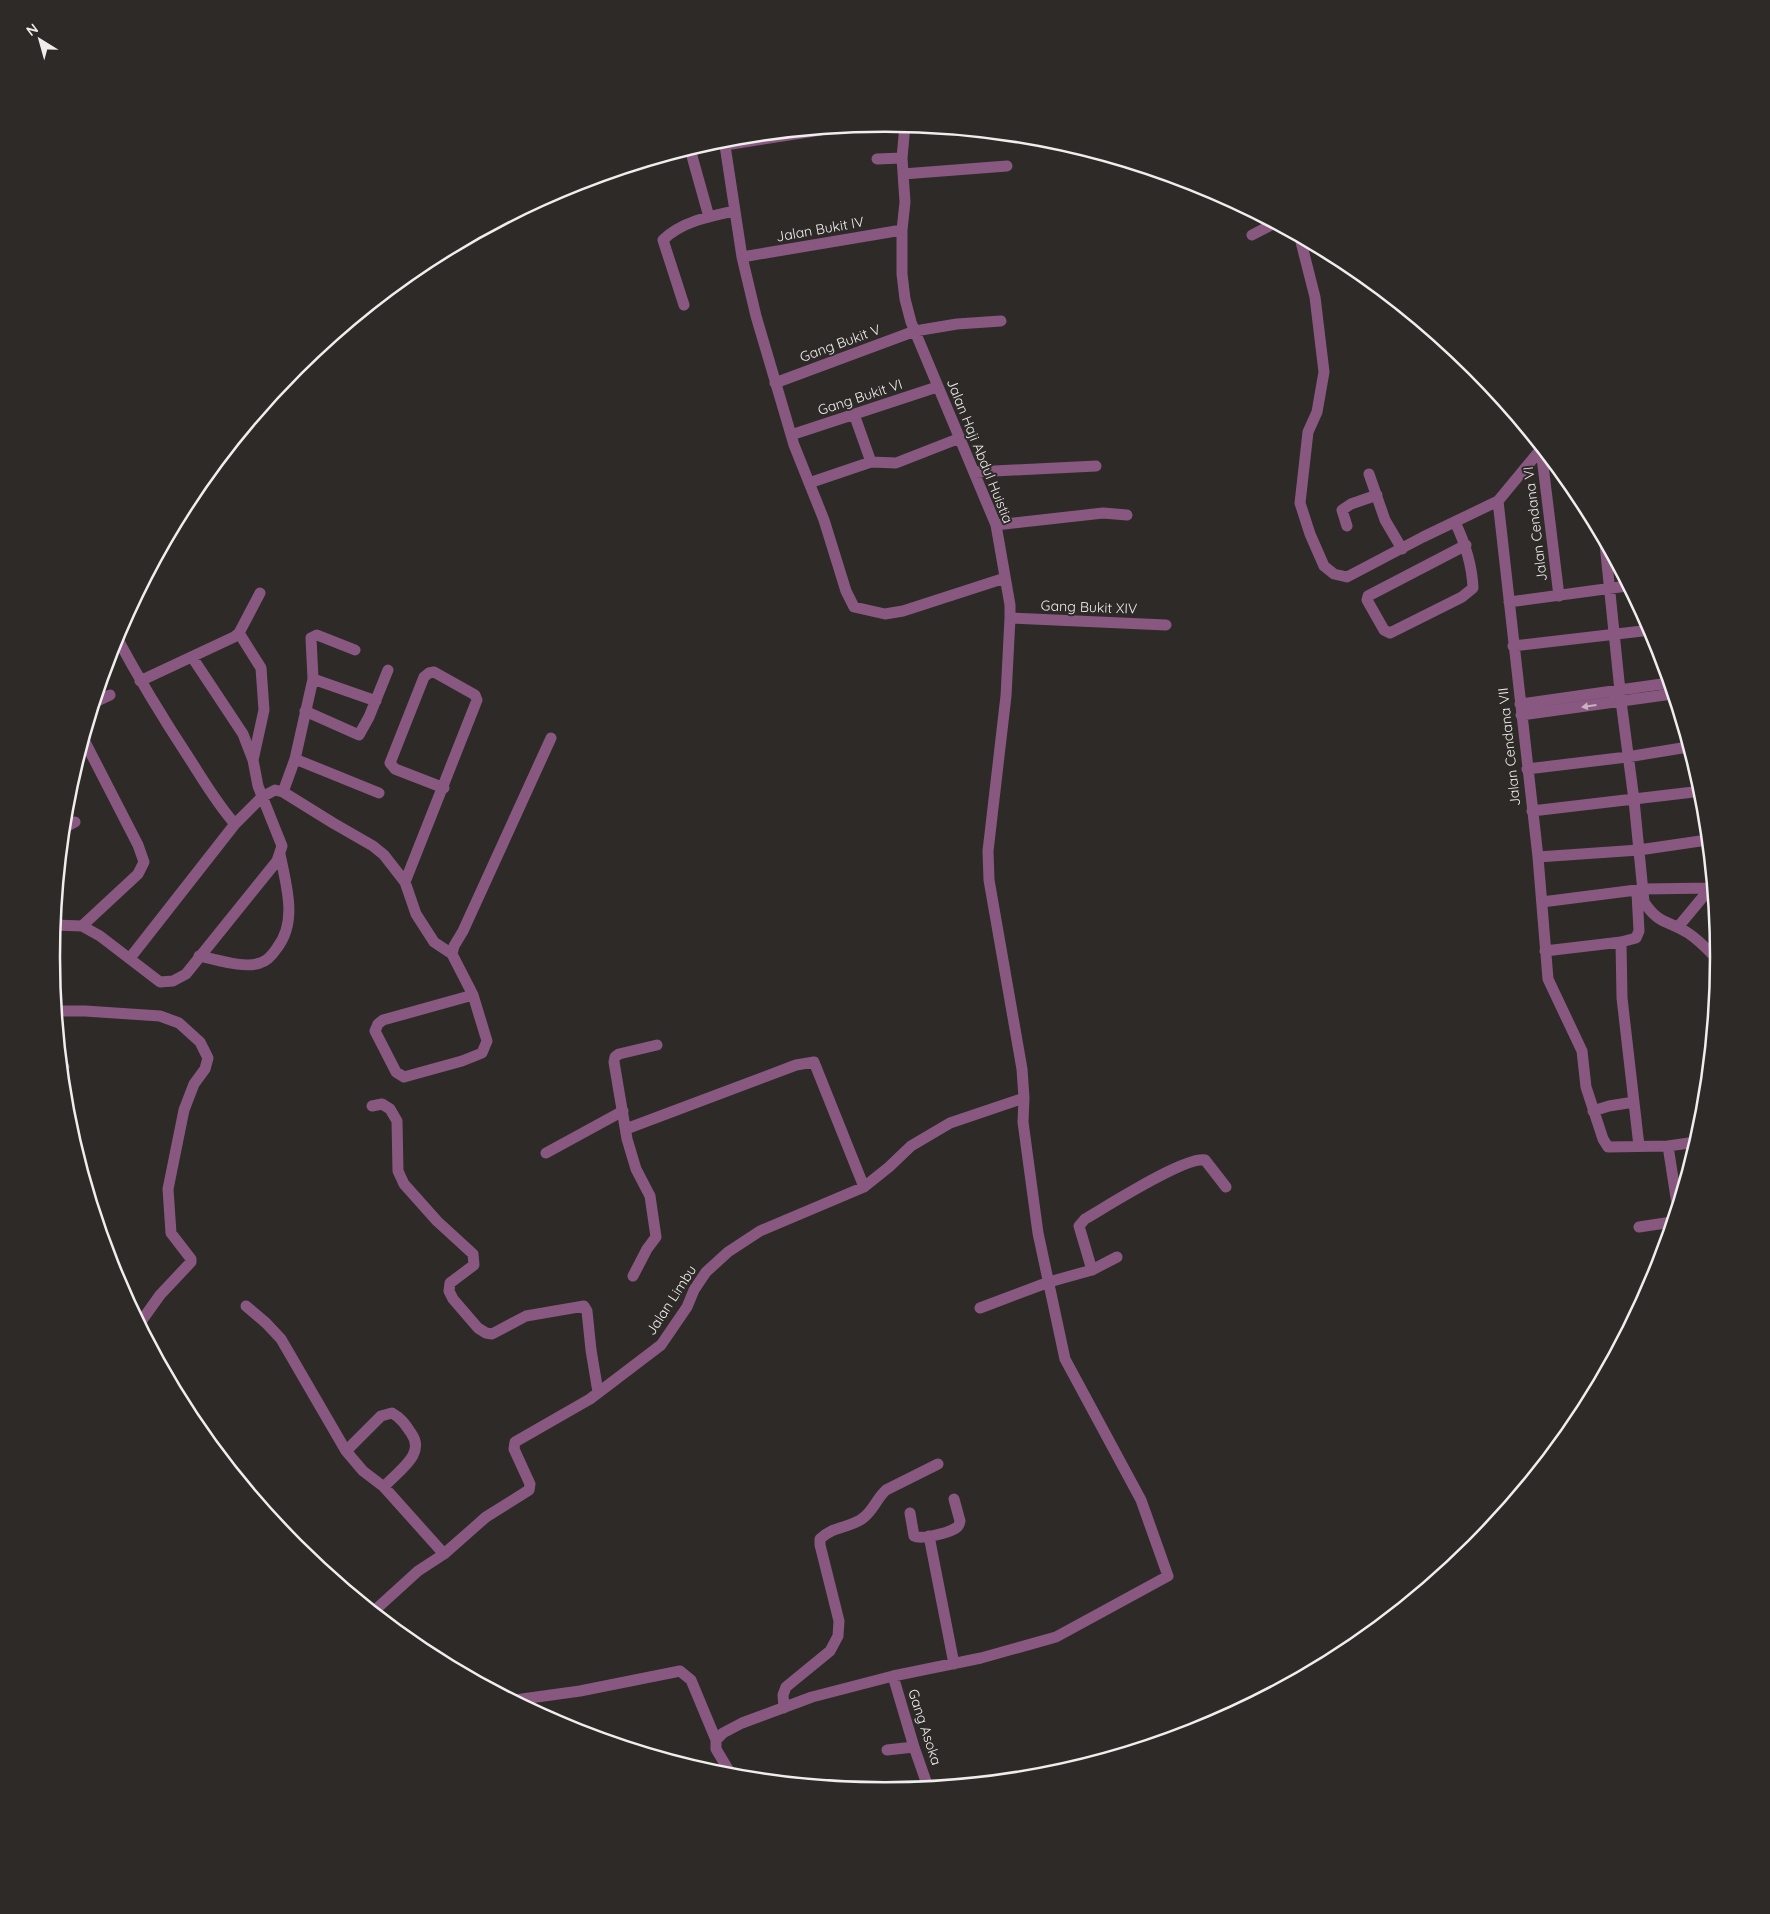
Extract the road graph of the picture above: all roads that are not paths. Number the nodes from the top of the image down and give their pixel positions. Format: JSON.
{"nodes":[{"id":1,"x":904,"y":133,"type":"edge"},
{"id":2,"x":726,"y":148,"type":"edge"},
{"id":3,"x":692,"y":155,"type":"edge"},
{"id":4,"x":902,"y":158,"type":"junction"},
{"id":5,"x":877,"y":159,"type":"dead end"},
{"id":6,"x":1007,"y":166,"type":"dead end"},
{"id":7,"x":903,"y":174,"type":"junction"},
{"id":8,"x":734,"y":211,"type":"junction"},
{"id":9,"x":708,"y":217,"type":"junction"},
{"id":10,"x":1268,"y":227,"type":"edge"},
{"id":11,"x":902,"y":230,"type":"junction"},
{"id":12,"x":1252,"y":235,"type":"dead end"},
{"id":13,"x":1302,"y":245,"type":"edge"},
{"id":14,"x":742,"y":257,"type":"junction"},
{"id":15,"x":684,"y":305,"type":"dead end"},
{"id":16,"x":1001,"y":321,"type":"dead end"},
{"id":17,"x":915,"y":332,"type":"junction"},
{"id":18,"x":775,"y":383,"type":"junction"},
{"id":19,"x":938,"y":387,"type":"junction"},
{"id":20,"x":854,"y":414,"type":"junction"},
{"id":21,"x":791,"y":435,"type":"junction"},
{"id":22,"x":960,"y":438,"type":"junction"},
{"id":23,"x":1538,"y":453,"type":"edge"},
{"id":24,"x":1542,"y":458,"type":"edge"},
{"id":25,"x":871,"y":462,"type":"junction"},
{"id":26,"x":1096,"y":466,"type":"dead end"},
{"id":27,"x":975,"y":472,"type":"junction"},
{"id":28,"x":1369,"y":474,"type":"dead end"},
{"id":29,"x":809,"y":483,"type":"junction"},
{"id":30,"x":1376,"y":495,"type":"junction"},
{"id":31,"x":1498,"y":501,"type":"junction"},
{"id":32,"x":1127,"y":515,"type":"dead end"},
{"id":33,"x":1455,"y":522,"type":"junction"},
{"id":34,"x":996,"y":525,"type":"junction"},
{"id":35,"x":1347,"y":526,"type":"dead end"},
{"id":36,"x":1466,"y":544,"type":"junction"},
{"id":37,"x":1402,"y":549,"type":"junction"},
{"id":38,"x":1606,"y":557,"type":"edge"},
{"id":39,"x":1006,"y":578,"type":"junction"},
{"id":40,"x":1622,"y":586,"type":"edge"},
{"id":41,"x":1609,"y":587,"type":"junction"},
{"id":42,"x":260,"y":593,"type":"dead end"},
{"id":43,"x":1559,"y":596,"type":"junction"},
{"id":44,"x":1509,"y":602,"type":"junction"},
{"id":45,"x":1010,"y":618,"type":"junction"},
{"id":46,"x":1166,"y":625,"type":"dead end"},
{"id":47,"x":1643,"y":631,"type":"edge"},
{"id":48,"x":239,"y":633,"type":"junction"},
{"id":49,"x":1614,"y":635,"type":"junction"},
{"id":50,"x":121,"y":646,"type":"edge"},
{"id":51,"x":1514,"y":646,"type":"junction"},
{"id":52,"x":355,"y":650,"type":"dead end"},
{"id":53,"x":192,"y":657,"type":"junction"},
{"id":54,"x":388,"y":670,"type":"dead end"},
{"id":55,"x":313,"y":679,"type":"junction"},
{"id":56,"x":140,"y":681,"type":"junction"},
{"id":57,"x":1663,"y":685,"type":"edge"},
{"id":58,"x":1667,"y":694,"type":"edge"},
{"id":59,"x":110,"y":695,"type":"dead end"},
{"id":60,"x":1621,"y":696,"type":"junction"},
{"id":61,"x":102,"y":699,"type":"edge"},
{"id":62,"x":376,"y":701,"type":"junction"},
{"id":63,"x":1521,"y":710,"type":"junction"},
{"id":64,"x":306,"y":711,"type":"junction"},
{"id":65,"x":551,"y":738,"type":"dead end"},
{"id":66,"x":1683,"y":748,"type":"edge"},
{"id":67,"x":85,"y":756,"type":"edge"},
{"id":68,"x":1627,"y":757,"type":"junction"},
{"id":69,"x":295,"y":759,"type":"junction"},
{"id":70,"x":253,"y":760,"type":"junction"},
{"id":71,"x":1527,"y":769,"type":"junction"},
{"id":72,"x":444,"y":788,"type":"junction"},
{"id":73,"x":283,"y":792,"type":"junction"},
{"id":74,"x":1693,"y":792,"type":"edge"},
{"id":75,"x":379,"y":793,"type":"dead end"},
{"id":76,"x":262,"y":797,"type":"junction"},
{"id":77,"x":1634,"y":800,"type":"junction"},
{"id":78,"x":1532,"y":811,"type":"junction"},
{"id":79,"x":75,"y":822,"type":"dead end"},
{"id":80,"x":71,"y":824,"type":"edge"},
{"id":81,"x":235,"y":824,"type":"junction"},
{"id":82,"x":1702,"y":841,"type":"edge"},
{"id":83,"x":1639,"y":850,"type":"junction"},
{"id":84,"x":280,"y":854,"type":"junction"},
{"id":85,"x":1538,"y":856,"type":"junction"},
{"id":86,"x":406,"y":882,"type":"junction"},
{"id":87,"x":1707,"y":887,"type":"edge"},
{"id":88,"x":1640,"y":890,"type":"junction"},
{"id":89,"x":1707,"y":892,"type":"edge"},
{"id":90,"x":1542,"y":902,"type":"junction"},
{"id":91,"x":61,"y":925,"type":"edge"},
{"id":92,"x":82,"y":926,"type":"junction"},
{"id":93,"x":1678,"y":927,"type":"junction"},
{"id":94,"x":1621,"y":942,"type":"junction"},
{"id":95,"x":1710,"y":949,"type":"edge"},
{"id":96,"x":1544,"y":951,"type":"junction"},
{"id":97,"x":452,"y":954,"type":"junction"},
{"id":98,"x":199,"y":956,"type":"junction"},
{"id":99,"x":130,"y":958,"type":"junction"},
{"id":100,"x":473,"y":995,"type":"junction"},
{"id":101,"x":62,"y":1011,"type":"edge"},
{"id":102,"x":658,"y":1044,"type":"dead end"},
{"id":103,"x":1024,"y":1098,"type":"junction"},
{"id":104,"x":1634,"y":1102,"type":"junction"},
{"id":105,"x":372,"y":1106,"type":"dead end"},
{"id":106,"x":623,"y":1111,"type":"junction"},
{"id":107,"x":1593,"y":1111,"type":"junction"},
{"id":108,"x":626,"y":1129,"type":"junction"},
{"id":109,"x":1688,"y":1143,"type":"edge"},
{"id":110,"x":1639,"y":1146,"type":"junction"},
{"id":111,"x":1668,"y":1146,"type":"junction"},
{"id":112,"x":546,"y":1153,"type":"dead end"},
{"id":113,"x":864,"y":1187,"type":"junction"},
{"id":114,"x":1226,"y":1187,"type":"dead end"},
{"id":115,"x":1675,"y":1193,"type":"edge"},
{"id":116,"x":1666,"y":1223,"type":"edge"},
{"id":117,"x":1639,"y":1226,"type":"dead end"},
{"id":118,"x":1117,"y":1257,"type":"dead end"},
{"id":119,"x":1092,"y":1270,"type":"junction"},
{"id":120,"x":633,"y":1276,"type":"dead end"},
{"id":121,"x":1049,"y":1282,"type":"junction"},
{"id":122,"x":246,"y":1306,"type":"dead end"},
{"id":123,"x":980,"y":1308,"type":"dead end"},
{"id":124,"x":143,"y":1318,"type":"edge"},
{"id":125,"x":598,"y":1392,"type":"junction"},
{"id":126,"x":346,"y":1451,"type":"junction"},
{"id":127,"x":938,"y":1464,"type":"dead end"},
{"id":128,"x":384,"y":1487,"type":"junction"},
{"id":129,"x":954,"y":1498,"type":"dead end"},
{"id":130,"x":910,"y":1513,"type":"dead end"},
{"id":131,"x":929,"y":1536,"type":"junction"},
{"id":132,"x":444,"y":1554,"type":"junction"},
{"id":133,"x":378,"y":1608,"type":"edge"},
{"id":134,"x":954,"y":1664,"type":"junction"},
{"id":135,"x":893,"y":1676,"type":"junction"},
{"id":136,"x":524,"y":1699,"type":"edge"},
{"id":137,"x":784,"y":1708,"type":"junction"},
{"id":138,"x":716,"y":1740,"type":"junction"},
{"id":139,"x":914,"y":1746,"type":"junction"},
{"id":140,"x":887,"y":1750,"type":"dead end"},
{"id":141,"x":726,"y":1766,"type":"edge"},
{"id":142,"x":926,"y":1780,"type":"edge"}],
"edges":[{"from":1,"to":4,"type":"street","name":"Jalan Haji Abdul Huistia"},
{"from":2,"to":8,"type":"street"},
{"from":3,"to":9,"type":"street"},
{"from":4,"to":5,"type":"street"},
{"from":4,"to":7,"type":"street","name":"Jalan Haji Abdul Huistia"},
{"from":6,"to":7,"type":"street"},
{"from":7,"to":11,"type":"street","name":"Jalan Haji Abdul Huistia"},
{"from":8,"to":9,"type":"street"},
{"from":8,"to":14,"type":"street"},
{"from":9,"to":15,"type":"street"},
{"from":10,"to":12,"type":"street"},
{"from":11,"to":14,"type":"street","name":"Jalan Bukit IV"},
{"from":11,"to":17,"type":"street","name":"Jalan Haji Abdul Huistia"},
{"from":13,"to":37,"type":"street"},
{"from":14,"to":18,"type":"street"},
{"from":16,"to":17,"type":"street","name":"Gang Bukit V"},
{"from":17,"to":18,"type":"street","name":"Gang Bukit V"},
{"from":17,"to":19,"type":"street","name":"Jalan Haji Abdul Huistia"},
{"from":18,"to":21,"type":"street"},
{"from":19,"to":20,"type":"street","name":"Gang Bukit VI"},
{"from":19,"to":22,"type":"street","name":"Jalan Haji Abdul Huistia"},
{"from":20,"to":21,"type":"street","name":"Gang Bukit VI"},
{"from":20,"to":25,"type":"street"},
{"from":21,"to":29,"type":"street"},
{"from":22,"to":25,"type":"street"},
{"from":22,"to":27,"type":"street","name":"Jalan Haji Abdul Huistia"},
{"from":23,"to":31,"type":"street"},
{"from":24,"to":43,"type":"street","name":"Jalan Cendana VI"},
{"from":25,"to":29,"type":"street"},
{"from":26,"to":27,"type":"street"},
{"from":27,"to":34,"type":"street","name":"Jalan Haji Abdul Huistia"},
{"from":28,"to":30,"type":"street"},
{"from":29,"to":39,"type":"street"},
{"from":30,"to":35,"type":"street"},
{"from":30,"to":37,"type":"street"},
{"from":31,"to":33,"type":"street"},
{"from":31,"to":44,"type":"street","name":"Jalan Cendana VII"},
{"from":32,"to":34,"type":"street"},
{"from":33,"to":36,"type":"street"},
{"from":33,"to":37,"type":"street"},
{"from":34,"to":39,"type":"street","name":"Jalan Haji Abdul Huistia"},
{"from":36,"to":36,"type":"street"},
{"from":38,"to":41,"type":"street"},
{"from":39,"to":45,"type":"street","name":"Jalan Haji Abdul Huistia"},
{"from":40,"to":41,"type":"street"},
{"from":41,"to":43,"type":"street"},
{"from":41,"to":49,"type":"street"},
{"from":42,"to":48,"type":"street"},
{"from":43,"to":44,"type":"street"},
{"from":44,"to":51,"type":"street","name":"Jalan Cendana VII"},
{"from":45,"to":46,"type":"street","name":"Gang Bukit XIV"},
{"from":45,"to":103,"type":"street","name":"Jalan Haji Abdul Huistia"},
{"from":47,"to":49,"type":"street"},
{"from":48,"to":53,"type":"street"},
{"from":48,"to":70,"type":"street"},
{"from":49,"to":51,"type":"street"},
{"from":49,"to":60,"type":"street"},
{"from":50,"to":56,"type":"street"},
{"from":51,"to":63,"type":"street","name":"Jalan Cendana VII"},
{"from":52,"to":55,"type":"street"},
{"from":53,"to":56,"type":"street"},
{"from":53,"to":70,"type":"street"},
{"from":54,"to":62,"type":"street"},
{"from":55,"to":62,"type":"street"},
{"from":55,"to":64,"type":"street"},
{"from":56,"to":81,"type":"street"},
{"from":57,"to":60,"type":"street"},
{"from":58,"to":60,"type":"street"},
{"from":59,"to":61,"type":"street"},
{"from":60,"to":63,"type":"street"},
{"from":60,"to":68,"type":"street"},
{"from":62,"to":64,"type":"street"},
{"from":63,"to":71,"type":"street","name":"Jalan Cendana VII"},
{"from":64,"to":69,"type":"street"},
{"from":65,"to":97,"type":"street"},
{"from":66,"to":68,"type":"street"},
{"from":67,"to":92,"type":"street"},
{"from":68,"to":71,"type":"street"},
{"from":68,"to":77,"type":"street"},
{"from":69,"to":73,"type":"street"},
{"from":69,"to":75,"type":"street"},
{"from":70,"to":76,"type":"street"},
{"from":71,"to":78,"type":"street","name":"Jalan Cendana VII"},
{"from":72,"to":72,"type":"street"},
{"from":72,"to":86,"type":"street"},
{"from":73,"to":76,"type":"street"},
{"from":73,"to":86,"type":"street"},
{"from":74,"to":77,"type":"street"},
{"from":76,"to":81,"type":"street"},
{"from":76,"to":84,"type":"street"},
{"from":77,"to":78,"type":"street"},
{"from":77,"to":83,"type":"street"},
{"from":78,"to":85,"type":"street","name":"Jalan Cendana VII"},
{"from":79,"to":80,"type":"street"},
{"from":81,"to":99,"type":"street"},
{"from":82,"to":83,"type":"street"},
{"from":83,"to":85,"type":"street"},
{"from":83,"to":88,"type":"street"},
{"from":84,"to":98,"type":"street"},
{"from":84,"to":98,"type":"street"},
{"from":85,"to":90,"type":"street","name":"Jalan Cendana VII"},
{"from":86,"to":97,"type":"street"},
{"from":87,"to":88,"type":"street"},
{"from":88,"to":90,"type":"street"},
{"from":88,"to":93,"type":"street"},
{"from":88,"to":94,"type":"street"},
{"from":89,"to":93,"type":"street"},
{"from":90,"to":96,"type":"street","name":"Jalan Cendana VII"},
{"from":91,"to":92,"type":"street"},
{"from":92,"to":99,"type":"street"},
{"from":93,"to":95,"type":"street"},
{"from":94,"to":96,"type":"street"},
{"from":94,"to":104,"type":"street"},
{"from":96,"to":107,"type":"street","name":"Jalan Cendana VII"},
{"from":97,"to":100,"type":"street"},
{"from":98,"to":99,"type":"street"},
{"from":100,"to":100,"type":"street"},
{"from":101,"to":124,"type":"street"},
{"from":102,"to":106,"type":"street"},
{"from":103,"to":113,"type":"street","name":"Jalan Limbu"},
{"from":103,"to":121,"type":"street","name":"Jalan Haji Abdul Huistia"},
{"from":104,"to":107,"type":"street"},
{"from":104,"to":110,"type":"street"},
{"from":105,"to":125,"type":"street"},
{"from":106,"to":108,"type":"street"},
{"from":106,"to":112,"type":"street"},
{"from":107,"to":110,"type":"street","name":"Jalan Cendana VII"},
{"from":108,"to":113,"type":"street"},
{"from":108,"to":120,"type":"street"},
{"from":109,"to":111,"type":"street"},
{"from":110,"to":111,"type":"street"},
{"from":111,"to":115,"type":"street"},
{"from":113,"to":125,"type":"street","name":"Jalan Limbu"},
{"from":114,"to":119,"type":"street"},
{"from":116,"to":117,"type":"street"},
{"from":118,"to":119,"type":"street"},
{"from":119,"to":121,"type":"street"},
{"from":121,"to":123,"type":"street"},
{"from":121,"to":134,"type":"street","name":"Jalan Haji Abdul Huistia"},
{"from":122,"to":126,"type":"street"},
{"from":125,"to":132,"type":"street","name":"Jalan Limbu"},
{"from":126,"to":128,"type":"street"},
{"from":126,"to":128,"type":"street"},
{"from":127,"to":137,"type":"street"},
{"from":128,"to":132,"type":"street"},
{"from":129,"to":131,"type":"street"},
{"from":130,"to":131,"type":"street"},
{"from":131,"to":134,"type":"street"},
{"from":132,"to":133,"type":"street","name":"Jalan Limbu"},
{"from":134,"to":135,"type":"street"},
{"from":135,"to":137,"type":"street"},
{"from":135,"to":139,"type":"street","name":"Gang Asoka"},
{"from":136,"to":138,"type":"street"},
{"from":137,"to":138,"type":"street"},
{"from":138,"to":141,"type":"street"},
{"from":139,"to":140,"type":"street"},
{"from":139,"to":142,"type":"street","name":"Gang Asoka"}]}
